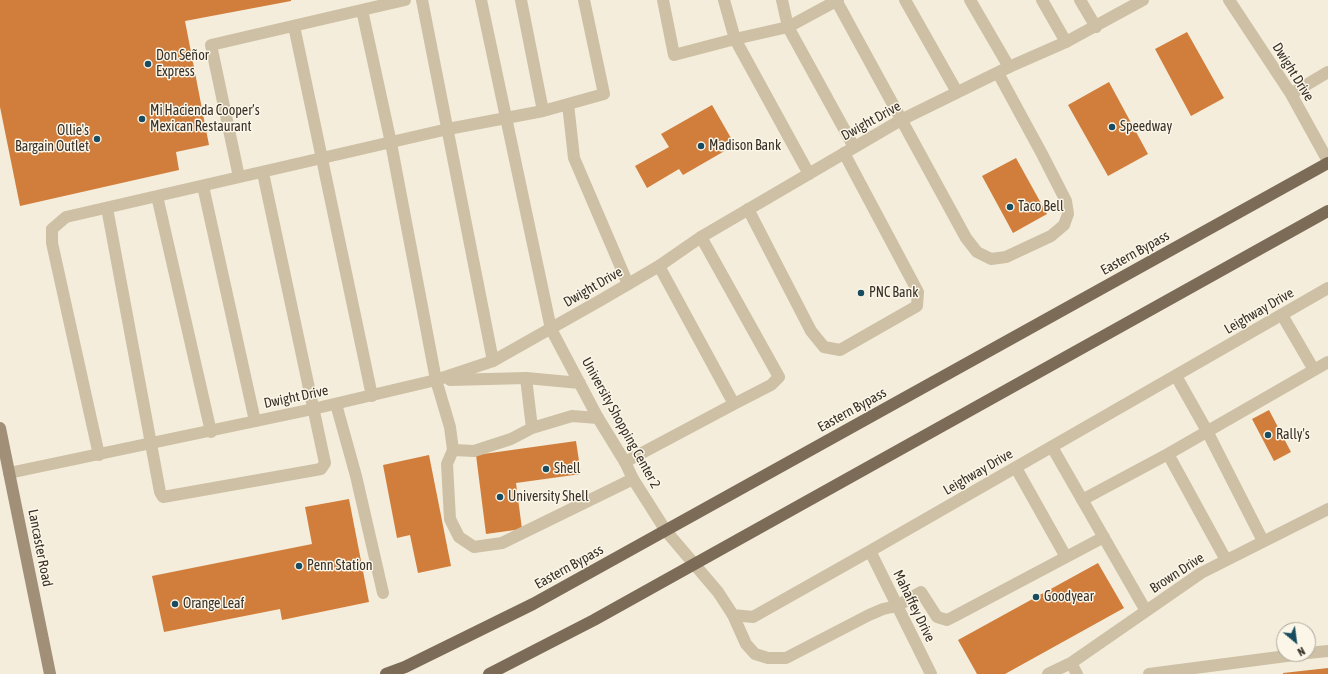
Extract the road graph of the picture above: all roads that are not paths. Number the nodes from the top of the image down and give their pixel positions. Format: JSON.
{"nodes":[{"id":1,"x":405,"y":0,"type":"edge"},
{"id":2,"x":422,"y":0,"type":"edge"},
{"id":3,"x":481,"y":0,"type":"edge"},
{"id":4,"x":521,"y":0,"type":"edge"},
{"id":5,"x":584,"y":0,"type":"edge"},
{"id":6,"x":663,"y":0,"type":"edge"},
{"id":7,"x":724,"y":0,"type":"edge"},
{"id":8,"x":782,"y":0,"type":"edge"},
{"id":9,"x":837,"y":0,"type":"edge"},
{"id":10,"x":905,"y":0,"type":"edge"},
{"id":11,"x":970,"y":0,"type":"edge"},
{"id":12,"x":1042,"y":0,"type":"edge"},
{"id":13,"x":1080,"y":0,"type":"edge"},
{"id":14,"x":1142,"y":0,"type":"edge"},
{"id":15,"x":1229,"y":0,"type":"edge"},
{"id":16,"x":362,"y":10,"type":"junction"},
{"id":17,"x":294,"y":26,"type":"junction"},
{"id":18,"x":788,"y":27,"type":"junction"},
{"id":19,"x":1096,"y":27,"type":"junction"},
{"id":20,"x":735,"y":39,"type":"junction"},
{"id":21,"x":1066,"y":42,"type":"junction"},
{"id":22,"x":1009,"y":67,"type":"junction"},
{"id":23,"x":1328,"y":72,"type":"edge"},
{"id":24,"x":998,"y":73,"type":"junction"},
{"id":25,"x":957,"y":92,"type":"junction"},
{"id":26,"x":1291,"y":94,"type":"junction"},
{"id":27,"x":568,"y":104,"type":"junction"},
{"id":28,"x":543,"y":111,"type":"junction"},
{"id":29,"x":506,"y":117,"type":"junction"},
{"id":30,"x":901,"y":120,"type":"junction"},
{"id":31,"x":448,"y":130,"type":"junction"},
{"id":32,"x":391,"y":143,"type":"junction"},
{"id":33,"x":849,"y":150,"type":"junction"},
{"id":34,"x":321,"y":159,"type":"junction"},
{"id":35,"x":1328,"y":162,"type":"edge"},
{"id":36,"x":263,"y":173,"type":"junction"},
{"id":37,"x":809,"y":174,"type":"junction"},
{"id":38,"x":239,"y":178,"type":"junction"},
{"id":39,"x":203,"y":186,"type":"junction"},
{"id":40,"x":157,"y":196,"type":"junction"},
{"id":41,"x":107,"y":208,"type":"junction"},
{"id":42,"x":748,"y":209,"type":"junction"},
{"id":43,"x":1328,"y":211,"type":"edge"},
{"id":44,"x":701,"y":237,"type":"junction"},
{"id":45,"x":660,"y":266,"type":"junction"},
{"id":46,"x":628,"y":284,"type":"junction"},
{"id":47,"x":1328,"y":288,"type":"edge"},
{"id":48,"x":1282,"y":315,"type":"junction"},
{"id":49,"x":552,"y":329,"type":"junction"},
{"id":50,"x":493,"y":361,"type":"junction"},
{"id":51,"x":1328,"y":362,"type":"edge"},
{"id":52,"x":1314,"y":370,"type":"junction"},
{"id":53,"x":1176,"y":376,"type":"junction"},
{"id":54,"x":526,"y":378,"type":"junction"},
{"id":55,"x":436,"y":380,"type":"junction"},
{"id":56,"x":580,"y":383,"type":"junction"},
{"id":57,"x":372,"y":396,"type":"junction"},
{"id":58,"x":336,"y":404,"type":"junction"},
{"id":59,"x":734,"y":404,"type":"junction"},
{"id":60,"x":313,"y":409,"type":"junction"},
{"id":61,"x":598,"y":418,"type":"junction"},
{"id":62,"x":255,"y":421,"type":"junction"},
{"id":63,"x":0,"y":428,"type":"edge"},
{"id":64,"x":532,"y":428,"type":"junction"},
{"id":65,"x":1207,"y":431,"type":"junction"},
{"id":66,"x":211,"y":432,"type":"junction"},
{"id":67,"x":152,"y":443,"type":"junction"},
{"id":68,"x":1052,"y":447,"type":"junction"},
{"id":69,"x":453,"y":450,"type":"junction"},
{"id":70,"x":1168,"y":454,"type":"junction"},
{"id":71,"x":99,"y":455,"type":"junction"},
{"id":72,"x":625,"y":462,"type":"junction"},
{"id":73,"x":5,"y":466,"type":"edge"},
{"id":74,"x":1016,"y":468,"type":"junction"},
{"id":75,"x":633,"y":479,"type":"junction"},
{"id":76,"x":1082,"y":500,"type":"junction"},
{"id":77,"x":1328,"y":509,"type":"edge"},
{"id":78,"x":666,"y":531,"type":"junction"},
{"id":79,"x":1104,"y":537,"type":"junction"},
{"id":80,"x":1263,"y":541,"type":"junction"},
{"id":81,"x":870,"y":552,"type":"junction"},
{"id":82,"x":1066,"y":557,"type":"junction"},
{"id":83,"x":1226,"y":560,"type":"junction"},
{"id":84,"x":693,"y":564,"type":"junction"},
{"id":85,"x":383,"y":593,"type":"dead end"},
{"id":86,"x":897,"y":606,"type":"junction"},
{"id":87,"x":1146,"y":611,"type":"junction"},
{"id":88,"x":734,"y":615,"type":"junction"},
{"id":89,"x":1328,"y":651,"type":"edge"},
{"id":90,"x":1316,"y":652,"type":"edge"},
{"id":91,"x":1276,"y":657,"type":"edge"},
{"id":92,"x":1070,"y":663,"type":"junction"},
{"id":93,"x":50,"y":674,"type":"edge"},
{"id":94,"x":386,"y":674,"type":"edge"},
{"id":95,"x":489,"y":674,"type":"edge"},
{"id":96,"x":931,"y":674,"type":"edge"},
{"id":97,"x":1048,"y":674,"type":"edge"},
{"id":98,"x":1077,"y":674,"type":"edge"},
{"id":99,"x":1149,"y":674,"type":"edge"}],
"edges":[{"from":1,"to":16,"type":"street"},
{"from":2,"to":31,"type":"street"},
{"from":3,"to":29,"type":"street","name":"University Shopping Center 2"},
{"from":4,"to":28,"type":"street"},
{"from":5,"to":27,"type":"street"},
{"from":6,"to":20,"type":"street"},
{"from":7,"to":20,"type":"street"},
{"from":8,"to":18,"type":"street"},
{"from":9,"to":18,"type":"street"},
{"from":9,"to":30,"type":"street"},
{"from":10,"to":25,"type":"street"},
{"from":11,"to":22,"type":"street"},
{"from":12,"to":21,"type":"street"},
{"from":13,"to":19,"type":"street"},
{"from":14,"to":19,"type":"street","name":"Dwight Drive"},
{"from":15,"to":26,"type":"street","name":"Dwight Drive"},
{"from":16,"to":17,"type":"street"},
{"from":16,"to":32,"type":"street"},
{"from":17,"to":34,"type":"street"},
{"from":17,"to":38,"type":"street"},
{"from":18,"to":20,"type":"street"},
{"from":18,"to":33,"type":"street"},
{"from":19,"to":21,"type":"street","name":"Dwight Drive"},
{"from":20,"to":37,"type":"street"},
{"from":21,"to":22,"type":"street","name":"Dwight Drive"},
{"from":22,"to":24,"type":"street","name":"Dwight Drive"},
{"from":23,"to":26,"type":"street"},
{"from":24,"to":25,"type":"street","name":"Dwight Drive"},
{"from":24,"to":30,"type":"street"},
{"from":25,"to":30,"type":"street","name":"Dwight Drive"},
{"from":26,"to":35,"type":"street","name":"Dwight Drive"},
{"from":27,"to":28,"type":"street"},
{"from":27,"to":46,"type":"street"},
{"from":28,"to":29,"type":"street"},
{"from":29,"to":31,"type":"street"},
{"from":29,"to":49,"type":"street","name":"University Shopping Center 2"},
{"from":30,"to":33,"type":"street","name":"Dwight Drive"},
{"from":31,"to":32,"type":"street"},
{"from":31,"to":50,"type":"street"},
{"from":32,"to":34,"type":"street"},
{"from":32,"to":55,"type":"street"},
{"from":33,"to":37,"type":"street","name":"Dwight Drive"},
{"from":33,"to":42,"type":"street"},
{"from":34,"to":36,"type":"street"},
{"from":34,"to":57,"type":"street"},
{"from":35,"to":78,"type":"main road","name":"Eastern Bypass"},
{"from":36,"to":38,"type":"street"},
{"from":36,"to":60,"type":"street"},
{"from":37,"to":42,"type":"street","name":"Dwight Drive"},
{"from":38,"to":39,"type":"street"},
{"from":39,"to":40,"type":"street"},
{"from":39,"to":62,"type":"street"},
{"from":40,"to":41,"type":"street"},
{"from":40,"to":66,"type":"street"},
{"from":41,"to":67,"type":"street"},
{"from":41,"to":71,"type":"street"},
{"from":42,"to":44,"type":"street","name":"Dwight Drive"},
{"from":43,"to":84,"type":"main road"},
{"from":44,"to":45,"type":"street","name":"Dwight Drive"},
{"from":44,"to":59,"type":"street"},
{"from":45,"to":46,"type":"street","name":"Dwight Drive"},
{"from":45,"to":59,"type":"street"},
{"from":46,"to":49,"type":"street","name":"Dwight Drive"},
{"from":47,"to":48,"type":"street","name":"Leighway Drive"},
{"from":48,"to":52,"type":"street"},
{"from":48,"to":53,"type":"street","name":"Leighway Drive"},
{"from":49,"to":50,"type":"street","name":"Dwight Drive"},
{"from":49,"to":56,"type":"street","name":"University Shopping Center 2"},
{"from":50,"to":55,"type":"street","name":"Dwight Drive"},
{"from":51,"to":52,"type":"street"},
{"from":52,"to":65,"type":"street"},
{"from":53,"to":65,"type":"street"},
{"from":53,"to":68,"type":"street","name":"Leighway Drive"},
{"from":54,"to":55,"type":"street"},
{"from":54,"to":56,"type":"street"},
{"from":54,"to":64,"type":"street"},
{"from":55,"to":57,"type":"street","name":"Dwight Drive"},
{"from":55,"to":69,"type":"street"},
{"from":56,"to":61,"type":"street","name":"University Shopping Center 2"},
{"from":57,"to":58,"type":"street","name":"Dwight Drive"},
{"from":58,"to":60,"type":"street","name":"Dwight Drive"},
{"from":58,"to":85,"type":"street"},
{"from":59,"to":72,"type":"street"},
{"from":60,"to":62,"type":"street","name":"Dwight Drive"},
{"from":60,"to":67,"type":"street"},
{"from":61,"to":64,"type":"street"},
{"from":61,"to":72,"type":"street","name":"University Shopping Center 2"},
{"from":62,"to":66,"type":"street","name":"Dwight Drive"},
{"from":63,"to":73,"type":"street","name":"Lancaster Road"},
{"from":64,"to":69,"type":"street"},
{"from":65,"to":70,"type":"street"},
{"from":65,"to":80,"type":"street"},
{"from":66,"to":67,"type":"street","name":"Dwight Drive"},
{"from":67,"to":71,"type":"street","name":"Dwight Drive"},
{"from":68,"to":74,"type":"street","name":"Leighway Drive"},
{"from":68,"to":76,"type":"street"},
{"from":69,"to":75,"type":"street"},
{"from":70,"to":76,"type":"street"},
{"from":70,"to":83,"type":"street"},
{"from":71,"to":73,"type":"street","name":"Dwight Drive"},
{"from":72,"to":75,"type":"street","name":"University Shopping Center 2"},
{"from":73,"to":93,"type":"street","name":"Lancaster Road"},
{"from":74,"to":81,"type":"street","name":"Leighway Drive"},
{"from":74,"to":82,"type":"street"},
{"from":75,"to":78,"type":"street","name":"University Shopping Center 2"},
{"from":76,"to":79,"type":"street"},
{"from":77,"to":80,"type":"street","name":"Brown Drive"},
{"from":78,"to":84,"type":"street"},
{"from":78,"to":94,"type":"main road","name":"Eastern Bypass"},
{"from":79,"to":82,"type":"street"},
{"from":79,"to":87,"type":"street"},
{"from":80,"to":83,"type":"street","name":"Brown Drive"},
{"from":81,"to":86,"type":"street","name":"Mahaffey Drive"},
{"from":81,"to":88,"type":"street","name":"Leighway Drive"},
{"from":82,"to":86,"type":"street"},
{"from":83,"to":87,"type":"street","name":"Brown Drive"},
{"from":84,"to":88,"type":"street"},
{"from":84,"to":95,"type":"main road"},
{"from":86,"to":88,"type":"street"},
{"from":86,"to":96,"type":"street","name":"Mahaffey Drive"},
{"from":87,"to":92,"type":"street","name":"Brown Drive"},
{"from":89,"to":90,"type":"street"},
{"from":91,"to":99,"type":"street"},
{"from":92,"to":97,"type":"street","name":"Brown Drive"},
{"from":92,"to":98,"type":"street"}]}
